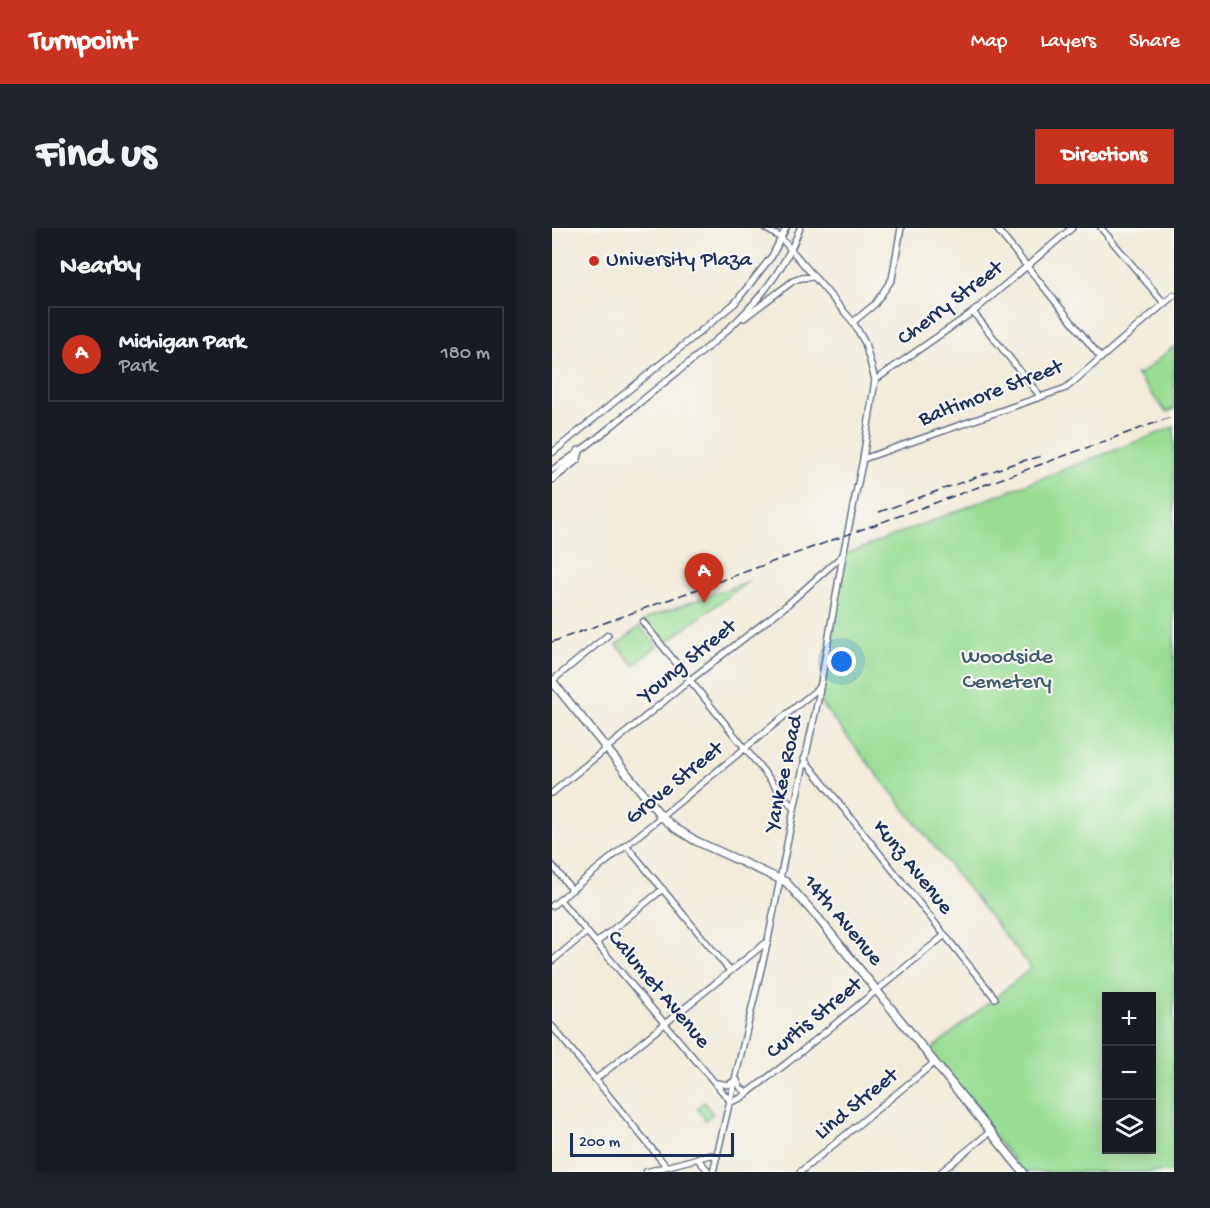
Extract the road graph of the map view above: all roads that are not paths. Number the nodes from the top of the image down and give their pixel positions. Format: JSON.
{"nodes":[{"id":1,"x":765,"y":228,"type":"edge"},
{"id":2,"x":786,"y":228,"type":"edge"},
{"id":3,"x":800,"y":228,"type":"edge"},
{"id":4,"x":901,"y":228,"type":"edge"},
{"id":5,"x":996,"y":228,"type":"edge"},
{"id":6,"x":1072,"y":228,"type":"edge"},
{"id":7,"x":1101,"y":228,"type":"edge"},
{"id":8,"x":781,"y":238,"type":"junction"},
{"id":9,"x":791,"y":250,"type":"junction"},
{"id":10,"x":1026,"y":267,"type":"junction"},
{"id":11,"x":814,"y":277,"type":"junction"},
{"id":12,"x":1174,"y":295,"type":"edge"},
{"id":13,"x":1164,"y":303,"type":"junction"},
{"id":14,"x":973,"y":312,"type":"junction"},
{"id":15,"x":738,"y":322,"type":"junction"},
{"id":16,"x":853,"y":322,"type":"junction"},
{"id":17,"x":1101,"y":358,"type":"junction"},
{"id":18,"x":875,"y":380,"type":"junction"},
{"id":19,"x":1040,"y":396,"type":"junction"},
{"id":20,"x":579,"y":451,"type":"junction"},
{"id":21,"x":552,"y":453,"type":"edge"},
{"id":22,"x":863,"y":459,"type":"junction"},
{"id":23,"x":552,"y":470,"type":"edge"},
{"id":24,"x":552,"y":479,"type":"edge"},
{"id":25,"x":843,"y":555,"type":"junction"},
{"id":26,"x":643,"y":622,"type":"dead end"},
{"id":27,"x":608,"y":635,"type":"dead end"},
{"id":28,"x":690,"y":680,"type":"junction"},
{"id":29,"x":552,"y":681,"type":"edge"},
{"id":30,"x":820,"y":687,"type":"junction"},
{"id":31,"x":745,"y":748,"type":"junction"},
{"id":32,"x":606,"y":749,"type":"junction"},
{"id":33,"x":804,"y":759,"type":"junction"},
{"id":34,"x":552,"y":793,"type":"edge"},
{"id":35,"x":794,"y":809,"type":"junction"},
{"id":36,"x":662,"y":817,"type":"junction"},
{"id":37,"x":626,"y":845,"type":"junction"},
{"id":38,"x":552,"y":865,"type":"edge"},
{"id":39,"x":780,"y":879,"type":"junction"},
{"id":40,"x":663,"y":889,"type":"junction"},
{"id":41,"x":572,"y":890,"type":"junction"},
{"id":42,"x":560,"y":900,"type":"junction"},
{"id":43,"x":552,"y":906,"type":"edge"},
{"id":44,"x":587,"y":932,"type":"junction"},
{"id":45,"x":945,"y":935,"type":"junction"},
{"id":46,"x":768,"y":940,"type":"junction"},
{"id":47,"x":596,"y":942,"type":"junction"},
{"id":48,"x":552,"y":961,"type":"edge"},
{"id":49,"x":730,"y":971,"type":"junction"},
{"id":50,"x":877,"y":990,"type":"junction"},
{"id":51,"x":994,"y":998,"type":"dead end"},
{"id":52,"x":664,"y":1023,"type":"junction"},
{"id":53,"x":552,"y":1026,"type":"edge"},
{"id":54,"x":934,"y":1062,"type":"junction"},
{"id":55,"x":596,"y":1079,"type":"junction"},
{"id":56,"x":736,"y":1079,"type":"junction"},
{"id":57,"x":715,"y":1083,"type":"junction"},
{"id":58,"x":749,"y":1092,"type":"junction"},
{"id":59,"x":731,"y":1102,"type":"junction"},
{"id":60,"x":991,"y":1131,"type":"junction"},
{"id":61,"x":717,"y":1156,"type":"junction"},
{"id":62,"x":697,"y":1158,"type":"junction"},
{"id":63,"x":666,"y":1166,"type":"junction"},
{"id":64,"x":646,"y":1172,"type":"edge"},
{"id":65,"x":711,"y":1172,"type":"edge"},
{"id":66,"x":800,"y":1172,"type":"edge"},
{"id":67,"x":941,"y":1172,"type":"edge"},
{"id":68,"x":1023,"y":1172,"type":"edge"}],
"edges":[{"from":1,"to":8,"type":"street"},
{"from":2,"to":8,"type":"street"},
{"from":3,"to":9,"type":"street"},
{"from":4,"to":16,"type":"street"},
{"from":5,"to":10,"type":"street"},
{"from":6,"to":10,"type":"street","name":"Cherry Street"},
{"from":7,"to":13,"type":"street"},
{"from":8,"to":9,"type":"street"},
{"from":8,"to":21,"type":"street"},
{"from":9,"to":11,"type":"street"},
{"from":9,"to":15,"type":"street"},
{"from":10,"to":14,"type":"street","name":"Cherry Street"},
{"from":10,"to":17,"type":"street"},
{"from":11,"to":15,"type":"street"},
{"from":11,"to":16,"type":"street"},
{"from":12,"to":13,"type":"street","name":"Baltimore Street"},
{"from":13,"to":17,"type":"street","name":"Baltimore Street"},
{"from":14,"to":18,"type":"street","name":"Cherry Street"},
{"from":14,"to":19,"type":"street"},
{"from":15,"to":20,"type":"street"},
{"from":16,"to":18,"type":"street"},
{"from":17,"to":19,"type":"street","name":"Baltimore Street"},
{"from":18,"to":22,"type":"street","name":"Yankee Road"},
{"from":19,"to":22,"type":"street","name":"Baltimore Street"},
{"from":20,"to":23,"type":"street"},
{"from":20,"to":24,"type":"main road"},
{"from":22,"to":25,"type":"street","name":"Yankee Road"},
{"from":25,"to":28,"type":"street","name":"Young Street"},
{"from":25,"to":30,"type":"street","name":"Yankee Road"},
{"from":26,"to":28,"type":"street"},
{"from":27,"to":29,"type":"street"},
{"from":28,"to":31,"type":"street"},
{"from":28,"to":32,"type":"street","name":"Young Street"},
{"from":29,"to":32,"type":"main road","name":"14th Avenue"},
{"from":30,"to":31,"type":"street","name":"Grove Street"},
{"from":30,"to":33,"type":"street","name":"Yankee Road"},
{"from":31,"to":35,"type":"street"},
{"from":31,"to":36,"type":"street","name":"Grove Street"},
{"from":32,"to":34,"type":"street","name":"Young Street"},
{"from":32,"to":36,"type":"main road","name":"14th Avenue"},
{"from":33,"to":35,"type":"street","name":"Yankee Road"},
{"from":33,"to":45,"type":"street","name":"Kunz Avenue"},
{"from":35,"to":39,"type":"street","name":"Yankee Road"},
{"from":36,"to":37,"type":"street","name":"Grove Street"},
{"from":36,"to":39,"type":"main road","name":"14th Avenue"},
{"from":37,"to":40,"type":"street"},
{"from":37,"to":41,"type":"street","name":"Grove Street"},
{"from":38,"to":41,"type":"street"},
{"from":39,"to":46,"type":"street","name":"Yankee Road"},
{"from":39,"to":50,"type":"main road","name":"14th Avenue"},
{"from":40,"to":47,"type":"street"},
{"from":40,"to":49,"type":"street"},
{"from":41,"to":42,"type":"street","name":"Grove Street"},
{"from":42,"to":43,"type":"street","name":"Grove Street"},
{"from":42,"to":44,"type":"street","name":"Calumet Avenue"},
{"from":44,"to":47,"type":"street","name":"Calumet Avenue"},
{"from":44,"to":48,"type":"street"},
{"from":45,"to":50,"type":"street","name":"Curtis Street"},
{"from":45,"to":51,"type":"street","name":"Kunz Avenue"},
{"from":46,"to":49,"type":"street"},
{"from":46,"to":56,"type":"street","name":"Yankee Road"},
{"from":47,"to":52,"type":"street","name":"Calumet Avenue"},
{"from":49,"to":52,"type":"street"},
{"from":50,"to":54,"type":"main road","name":"14th Avenue"},
{"from":50,"to":58,"type":"street","name":"Curtis Street"},
{"from":52,"to":55,"type":"street"},
{"from":52,"to":57,"type":"street","name":"Calumet Avenue"},
{"from":53,"to":55,"type":"street"},
{"from":54,"to":60,"type":"main road","name":"14th Avenue"},
{"from":54,"to":66,"type":"street","name":"Lind Street"},
{"from":55,"to":63,"type":"street"},
{"from":56,"to":57,"type":"street"},
{"from":56,"to":58,"type":"street"},
{"from":56,"to":59,"type":"street","name":"Yankee Road"},
{"from":57,"to":59,"type":"street","name":"Calumet Avenue"},
{"from":58,"to":59,"type":"street","name":"Curtis Street"},
{"from":59,"to":61,"type":"street","name":"Yankee Road"},
{"from":60,"to":67,"type":"street"},
{"from":60,"to":68,"type":"main road","name":"14th Avenue"},
{"from":61,"to":62,"type":"street"},
{"from":61,"to":65,"type":"street","name":"Yankee Road"},
{"from":62,"to":63,"type":"street"},
{"from":62,"to":65,"type":"street"},
{"from":63,"to":64,"type":"street"}]}
